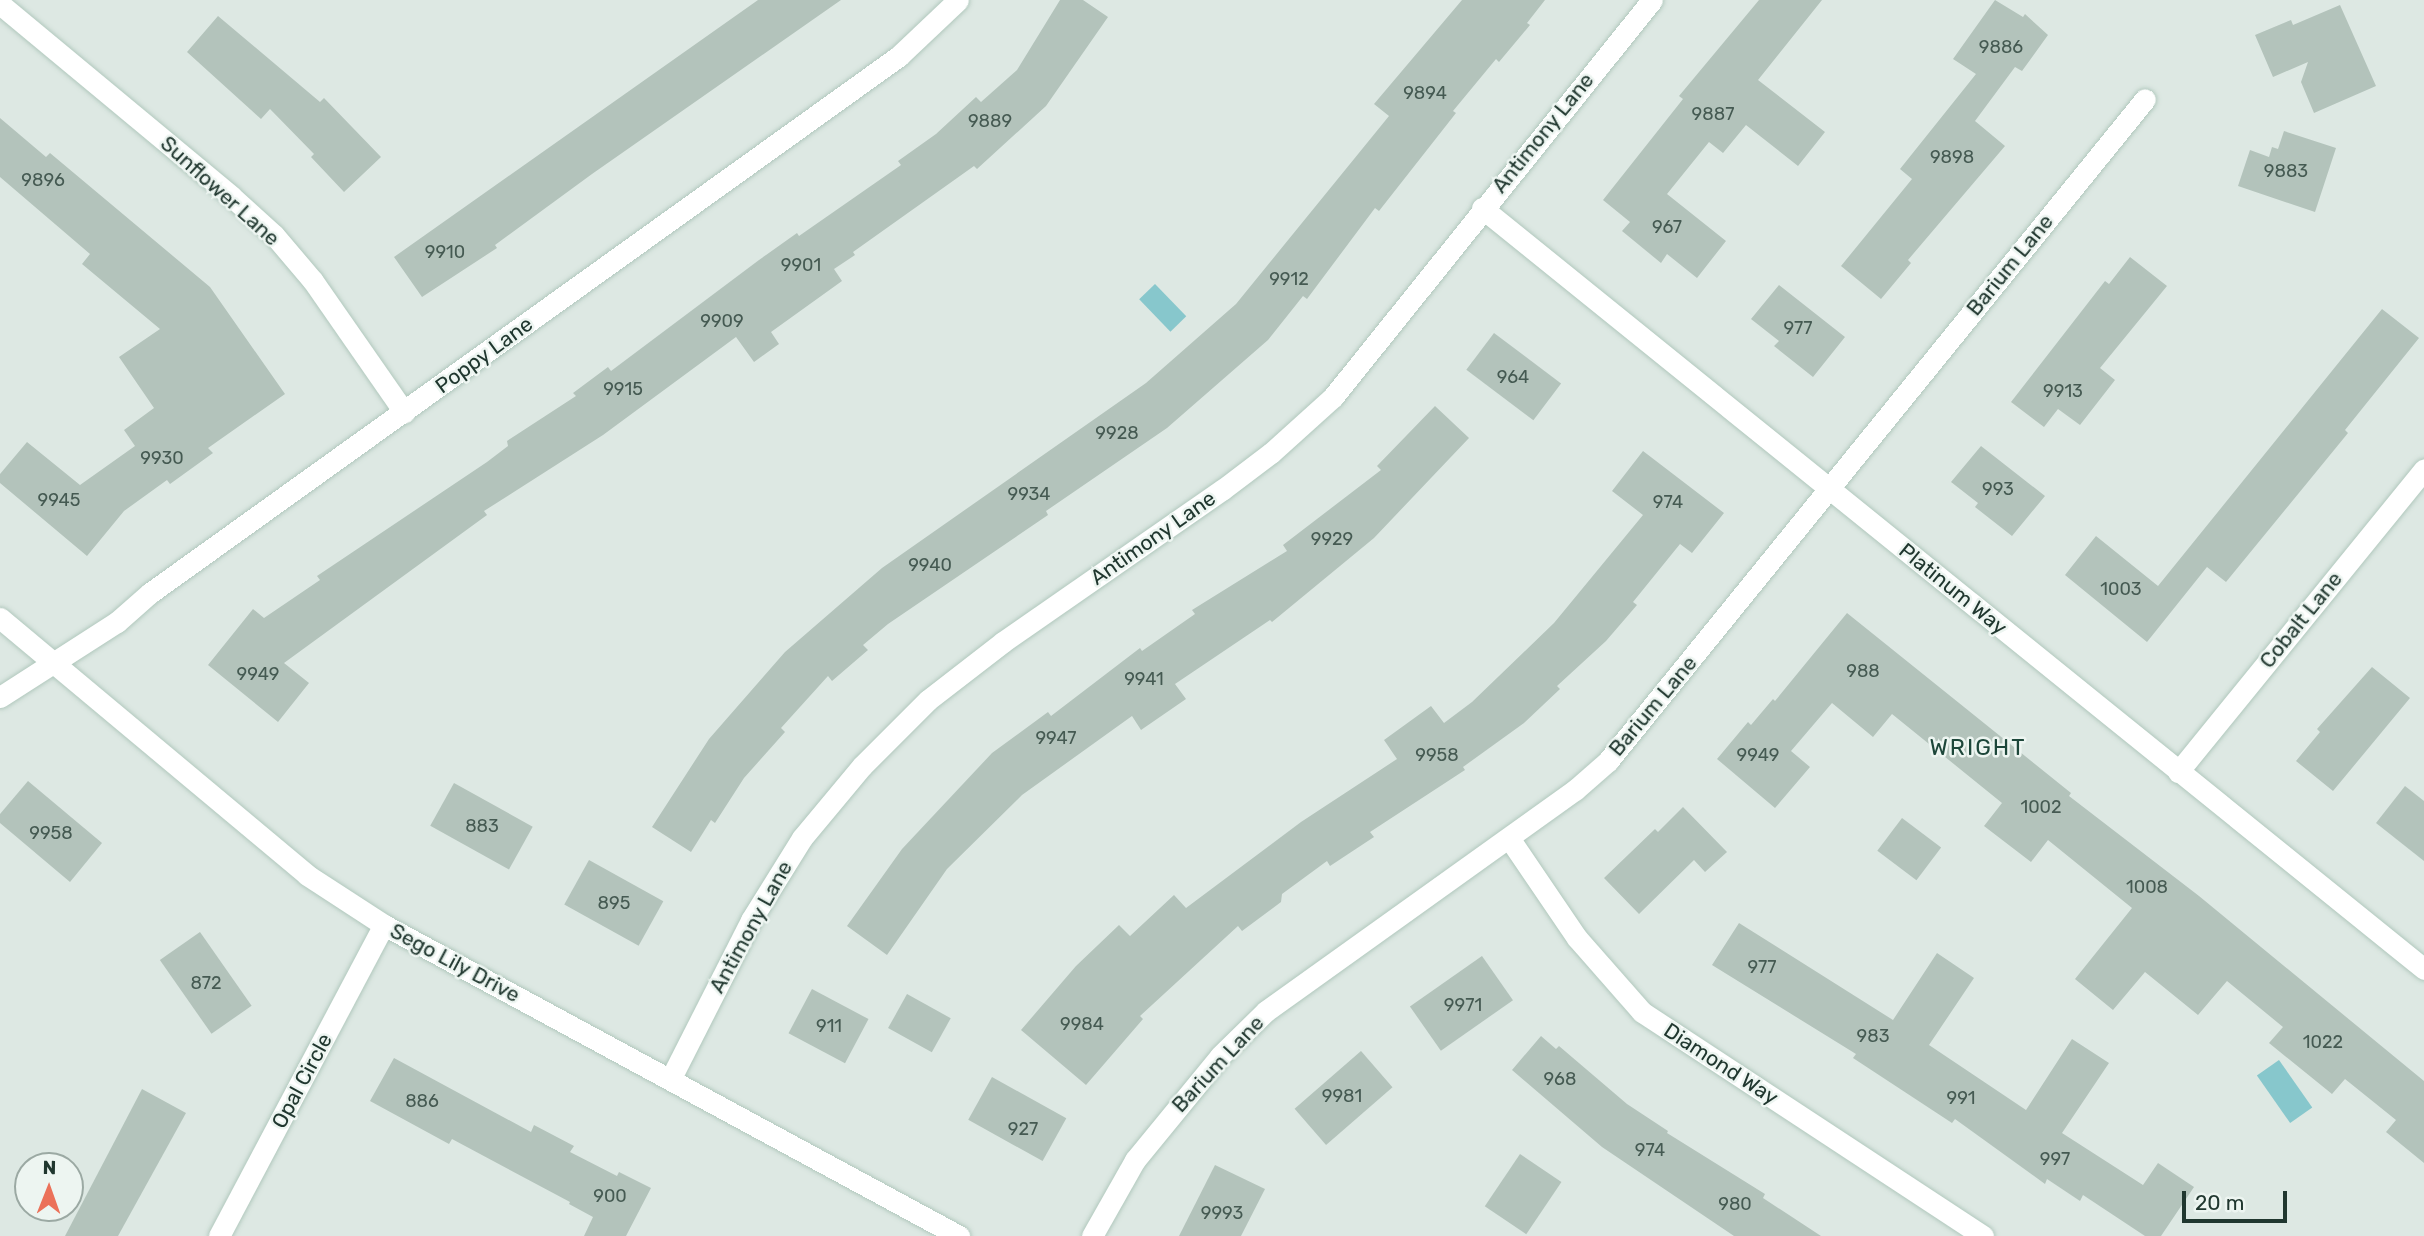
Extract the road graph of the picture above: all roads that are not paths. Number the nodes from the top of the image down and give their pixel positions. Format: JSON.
{"nodes":[{"id":1,"x":958,"y":0,"type":"edge"},
{"id":2,"x":1651,"y":0,"type":"edge"},
{"id":3,"x":0,"y":4,"type":"edge"},
{"id":4,"x":2145,"y":99,"type":"dead end"},
{"id":5,"x":1482,"y":208,"type":"junction"},
{"id":6,"x":404,"y":412,"type":"junction"},
{"id":7,"x":2424,"y":469,"type":"edge"},
{"id":8,"x":1829,"y":490,"type":"junction"},
{"id":9,"x":0,"y":618,"type":"edge"},
{"id":10,"x":52,"y":661,"type":"junction"},
{"id":11,"x":0,"y":697,"type":"edge"},
{"id":12,"x":2178,"y":772,"type":"junction"},
{"id":13,"x":1509,"y":838,"type":"junction"},
{"id":14,"x":384,"y":925,"type":"junction"},
{"id":15,"x":2424,"y":969,"type":"edge"},
{"id":16,"x":671,"y":1078,"type":"junction"},
{"id":17,"x":219,"y":1236,"type":"edge"},
{"id":18,"x":959,"y":1236,"type":"edge"},
{"id":19,"x":1092,"y":1236,"type":"edge"},
{"id":20,"x":1983,"y":1236,"type":"edge"}],
"edges":[{"from":1,"to":6,"type":"street","name":"Poppy Lane"},
{"from":2,"to":5,"type":"street","name":"Antimony Lane"},
{"from":3,"to":6,"type":"street","name":"Sunflower Lane"},
{"from":4,"to":8,"type":"street","name":"Barium Lane"},
{"from":5,"to":8,"type":"street","name":"Platinum Way"},
{"from":5,"to":16,"type":"street","name":"Antimony Lane"},
{"from":6,"to":10,"type":"street","name":"Poppy Lane"},
{"from":7,"to":12,"type":"street","name":"Cobalt Lane"},
{"from":8,"to":12,"type":"street","name":"Platinum Way"},
{"from":8,"to":13,"type":"street","name":"Barium Lane"},
{"from":9,"to":10,"type":"street","name":"Sego Lily Drive"},
{"from":10,"to":11,"type":"street","name":"Poppy Lane"},
{"from":10,"to":14,"type":"street","name":"Sego Lily Drive"},
{"from":12,"to":15,"type":"street","name":"Platinum Way"},
{"from":13,"to":19,"type":"street","name":"Barium Lane"},
{"from":13,"to":20,"type":"street","name":"Diamond Way"},
{"from":14,"to":16,"type":"street","name":"Sego Lily Drive"},
{"from":14,"to":17,"type":"street","name":"Opal Circle"},
{"from":16,"to":18,"type":"street","name":"Sego Lily Drive"}]}
